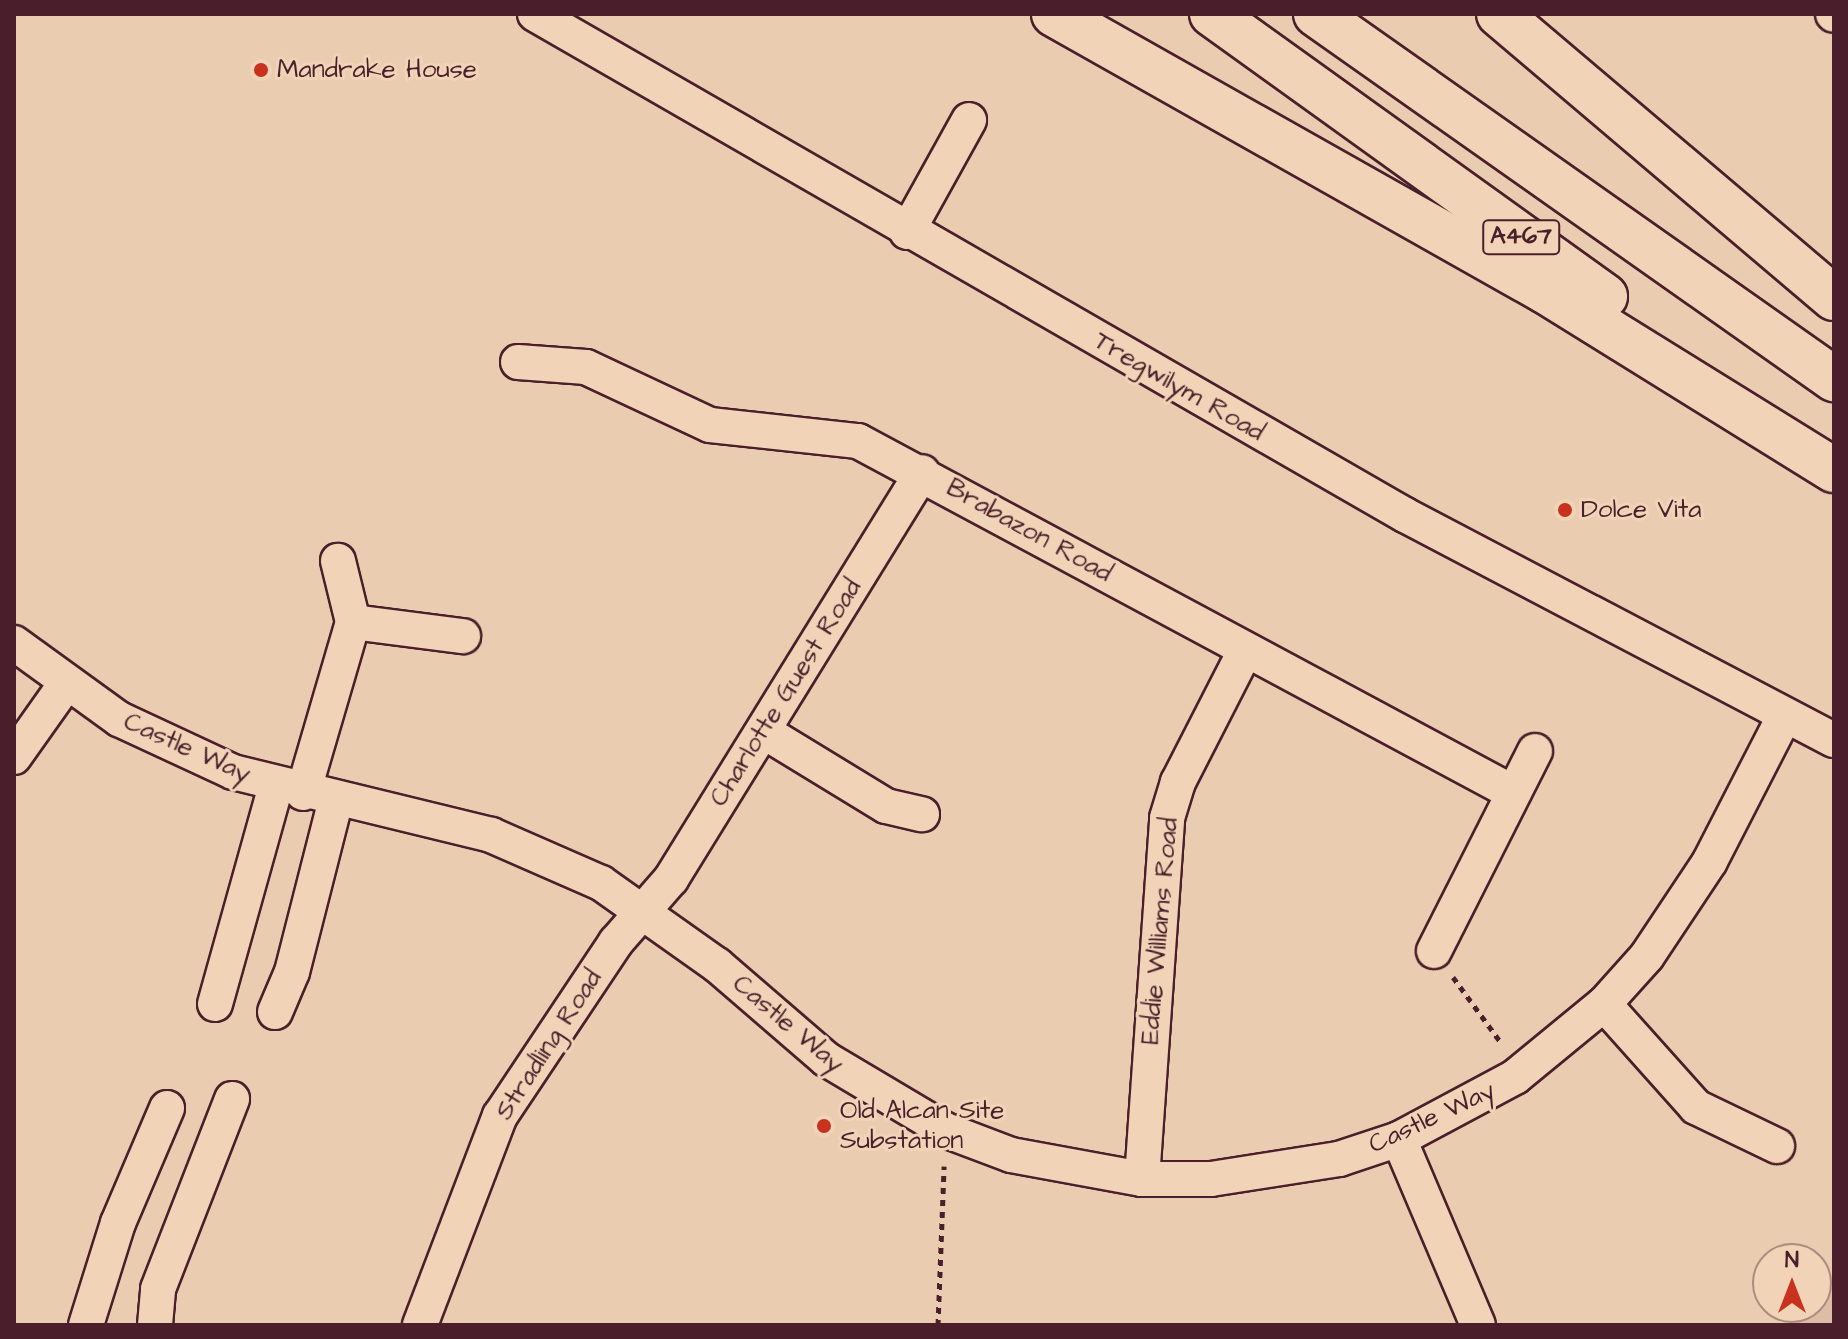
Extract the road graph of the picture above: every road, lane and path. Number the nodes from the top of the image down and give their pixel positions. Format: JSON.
{"nodes":[{"id":1,"x":535,"y":14,"type":"edge"},
{"id":2,"x":1054,"y":14,"type":"edge"},
{"id":3,"x":1212,"y":14,"type":"edge"},
{"id":4,"x":1316,"y":14,"type":"edge"},
{"id":5,"x":1499,"y":14,"type":"edge"},
{"id":6,"x":969,"y":120,"type":"dead end"},
{"id":7,"x":907,"y":232,"type":"junction"},
{"id":8,"x":1834,"y":298,"type":"edge"},
{"id":9,"x":518,"y":362,"type":"dead end"},
{"id":10,"x":1834,"y":379,"type":"edge"},
{"id":11,"x":1834,"y":454,"type":"edge"},
{"id":12,"x":1834,"y":470,"type":"edge"},
{"id":13,"x":922,"y":472,"type":"junction"},
{"id":14,"x":338,"y":561,"type":"dead end"},
{"id":15,"x":353,"y":622,"type":"junction"},
{"id":16,"x":463,"y":636,"type":"dead end"},
{"id":17,"x":14,"y":643,"type":"edge"},
{"id":18,"x":1245,"y":651,"type":"junction"},
{"id":19,"x":65,"y":685,"type":"junction"},
{"id":20,"x":1783,"y":719,"type":"junction"},
{"id":21,"x":763,"y":731,"type":"junction"},
{"id":22,"x":1834,"y":740,"type":"edge"},
{"id":23,"x":1535,"y":751,"type":"dead end"},
{"id":24,"x":14,"y":757,"type":"edge"},
{"id":25,"x":1510,"y":791,"type":"junction"},
{"id":26,"x":305,"y":793,"type":"junction"},
{"id":27,"x":922,"y":814,"type":"dead end"},
{"id":28,"x":645,"y":910,"type":"junction"},
{"id":29,"x":1434,"y":951,"type":"joint"},
{"id":30,"x":215,"y":1004,"type":"dead end"},
{"id":31,"x":1604,"y":1004,"type":"junction"},
{"id":32,"x":275,"y":1012,"type":"dead end"},
{"id":33,"x":1522,"y":1072,"type":"junction"},
{"id":34,"x":232,"y":1099,"type":"dead end"},
{"id":35,"x":167,"y":1108,"type":"dead end"},
{"id":36,"x":945,"y":1130,"type":"junction"},
{"id":37,"x":1399,"y":1139,"type":"junction"},
{"id":38,"x":1777,"y":1146,"type":"dead end"},
{"id":39,"x":1142,"y":1179,"type":"junction"},
{"id":40,"x":88,"y":1316,"type":"edge"},
{"id":41,"x":155,"y":1325,"type":"edge"},
{"id":42,"x":420,"y":1325,"type":"edge"},
{"id":43,"x":938,"y":1325,"type":"edge"},
{"id":44,"x":1478,"y":1325,"type":"edge"}],
"edges":[{"from":1,"to":7,"type":"street","name":"Tregwilym Road"},
{"from":2,"to":12,"type":"main road"},
{"from":3,"to":11,"type":"main road","number":"A467"},
{"from":4,"to":10,"type":"main road","number":"A467"},
{"from":5,"to":8,"type":"main road"},
{"from":6,"to":7,"type":"street"},
{"from":7,"to":20,"type":"street","name":"Tregwilym Road"},
{"from":9,"to":13,"type":"street","name":"Brabazon Road"},
{"from":13,"to":18,"type":"street","name":"Brabazon Road"},
{"from":13,"to":21,"type":"street","name":"Charlotte Guest Road"},
{"from":14,"to":15,"type":"street"},
{"from":15,"to":16,"type":"street"},
{"from":15,"to":26,"type":"street"},
{"from":17,"to":19,"type":"street","name":"Castle Way"},
{"from":18,"to":25,"type":"street","name":"Brabazon Road"},
{"from":18,"to":39,"type":"street","name":"Eddie Williams Road"},
{"from":19,"to":24,"type":"street"},
{"from":19,"to":26,"type":"street","name":"Castle Way"},
{"from":20,"to":22,"type":"street","name":"Tregwilym Road"},
{"from":20,"to":31,"type":"street","name":"Castle Way"},
{"from":21,"to":27,"type":"street"},
{"from":21,"to":28,"type":"street","name":"Charlotte Guest Road"},
{"from":23,"to":25,"type":"street"},
{"from":25,"to":29,"type":"street"},
{"from":26,"to":28,"type":"street","name":"Castle Way"},
{"from":26,"to":30,"type":"street"},
{"from":26,"to":32,"type":"street"},
{"from":28,"to":36,"type":"street","name":"Castle Way"},
{"from":28,"to":42,"type":"street","name":"Stradling Road"},
{"from":29,"to":33,"type":"path"},
{"from":31,"to":33,"type":"street","name":"Castle Way"},
{"from":31,"to":38,"type":"street"},
{"from":33,"to":37,"type":"street","name":"Castle Way"},
{"from":34,"to":41,"type":"street"},
{"from":35,"to":40,"type":"street"},
{"from":36,"to":39,"type":"street","name":"Castle Way"},
{"from":36,"to":43,"type":"path"},
{"from":37,"to":39,"type":"street","name":"Castle Way"},
{"from":37,"to":44,"type":"street"}]}
